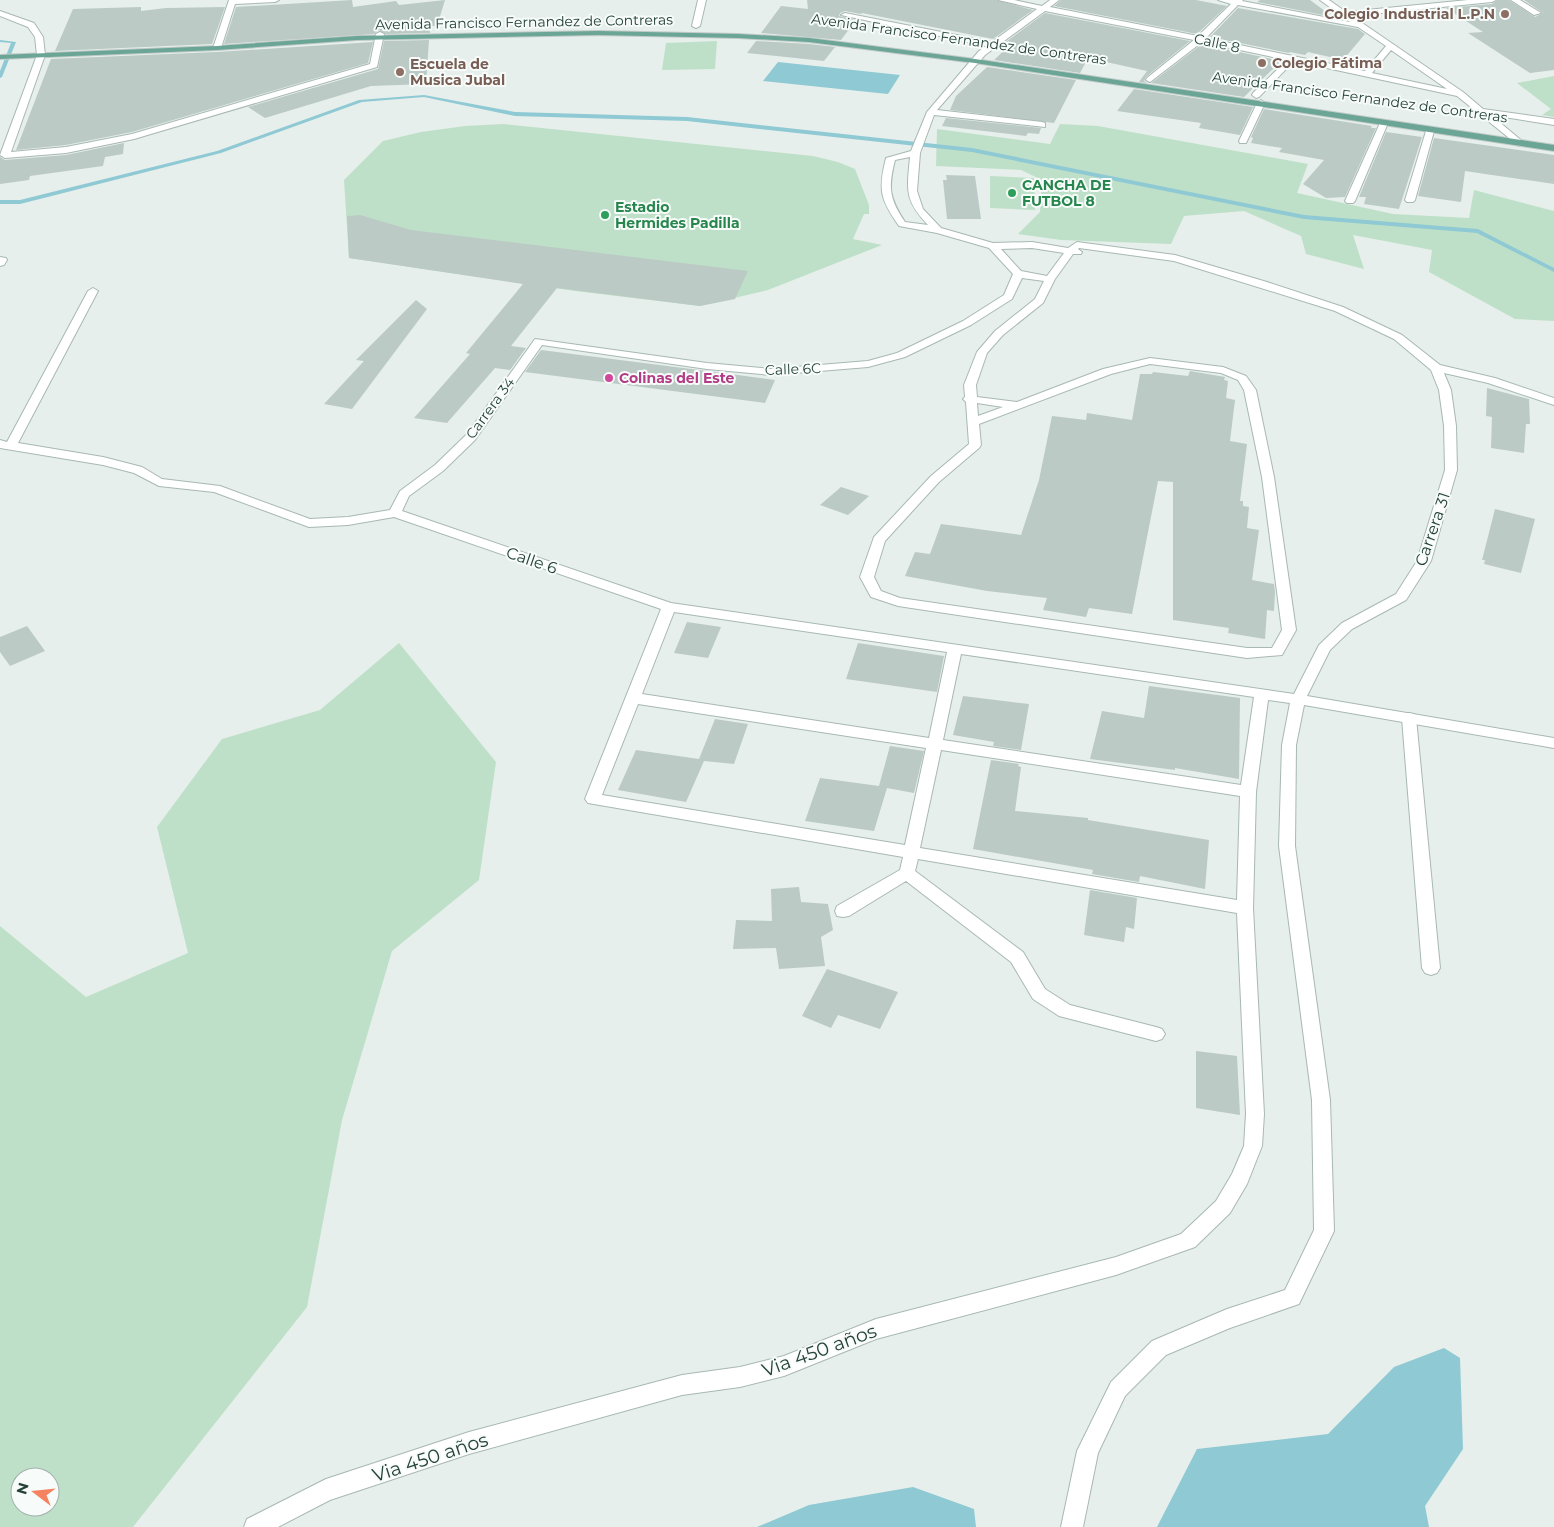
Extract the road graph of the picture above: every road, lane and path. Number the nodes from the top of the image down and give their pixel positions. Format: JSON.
{"nodes":[{"id":1,"x":275,"y":0,"type":"edge"},
{"id":2,"x":702,"y":0,"type":"edge"},
{"id":3,"x":1002,"y":0,"type":"edge"},
{"id":4,"x":1056,"y":0,"type":"edge"},
{"id":5,"x":1222,"y":0,"type":"edge"},
{"id":6,"x":1324,"y":0,"type":"edge"},
{"id":7,"x":1492,"y":0,"type":"edge"},
{"id":8,"x":1515,"y":0,"type":"edge"},
{"id":9,"x":233,"y":1,"type":"edge"},
{"id":10,"x":1238,"y":1,"type":"edge"},
{"id":11,"x":1043,"y":8,"type":"junction"},
{"id":12,"x":0,"y":13,"type":"edge"},
{"id":13,"x":1537,"y":13,"type":"dead end"},
{"id":14,"x":1344,"y":14,"type":"junction"},
{"id":15,"x":845,"y":16,"type":"dead end"},
{"id":16,"x":696,"y":26,"type":"junction"},
{"id":17,"x":1360,"y":26,"type":"junction"},
{"id":18,"x":380,"y":36,"type":"junction"},
{"id":19,"x":865,"y":38,"type":"dead end"},
{"id":20,"x":1200,"y":39,"type":"junction"},
{"id":21,"x":894,"y":41,"type":"dead end"},
{"id":22,"x":993,"y":45,"type":"junction"},
{"id":23,"x":1390,"y":46,"type":"junction"},
{"id":24,"x":217,"y":48,"type":"junction"},
{"id":25,"x":982,"y":53,"type":"junction"},
{"id":26,"x":41,"y":55,"type":"junction"},
{"id":27,"x":0,"y":57,"type":"edge"},
{"id":28,"x":1292,"y":59,"type":"junction"},
{"id":29,"x":974,"y":61,"type":"junction"},
{"id":30,"x":1367,"y":74,"type":"junction"},
{"id":31,"x":1150,"y":80,"type":"junction"},
{"id":32,"x":1460,"y":94,"type":"junction"},
{"id":33,"x":1258,"y":99,"type":"junction"},
{"id":34,"x":1478,"y":108,"type":"junction"},
{"id":35,"x":931,"y":112,"type":"junction"},
{"id":36,"x":1524,"y":118,"type":"junction"},
{"id":37,"x":1554,"y":122,"type":"edge"},
{"id":38,"x":1384,"y":123,"type":"junction"},
{"id":39,"x":1042,"y":125,"type":"dead end"},
{"id":40,"x":1430,"y":131,"type":"junction"},
{"id":41,"x":1506,"y":131,"type":"junction"},
{"id":42,"x":1554,"y":140,"type":"edge"},
{"id":43,"x":1243,"y":141,"type":"dead end"},
{"id":44,"x":1519,"y":143,"type":"junction"},
{"id":45,"x":917,"y":146,"type":"junction"},
{"id":46,"x":1554,"y":148,"type":"edge"},
{"id":47,"x":1410,"y":200,"type":"dead end"},
{"id":48,"x":1350,"y":201,"type":"dead end"},
{"id":49,"x":938,"y":230,"type":"junction"},
{"id":50,"x":993,"y":246,"type":"junction"},
{"id":51,"x":1070,"y":251,"type":"junction"},
{"id":52,"x":1018,"y":274,"type":"junction"},
{"id":53,"x":1050,"y":279,"type":"junction"},
{"id":54,"x":93,"y":291,"type":"dead end"},
{"id":55,"x":539,"y":341,"type":"joint"},
{"id":56,"x":1436,"y":368,"type":"junction"},
{"id":57,"x":970,"y":399,"type":"junction"},
{"id":58,"x":1554,"y":402,"type":"edge"},
{"id":59,"x":1017,"y":405,"type":"junction"},
{"id":60,"x":974,"y":422,"type":"junction"},
{"id":61,"x":6,"y":445,"type":"edge"},
{"id":62,"x":395,"y":513,"type":"junction"},
{"id":63,"x":669,"y":607,"type":"junction"},
{"id":64,"x":955,"y":649,"type":"junction"},
{"id":65,"x":1262,"y":694,"type":"junction"},
{"id":66,"x":633,"y":698,"type":"junction"},
{"id":67,"x":1298,"y":699,"type":"junction"},
{"id":68,"x":1409,"y":718,"type":"junction"},
{"id":69,"x":934,"y":743,"type":"junction"},
{"id":70,"x":1554,"y":743,"type":"edge"},
{"id":71,"x":1248,"y":792,"type":"junction"},
{"id":72,"x":912,"y":852,"type":"junction"},
{"id":73,"x":907,"y":873,"type":"junction"},
{"id":74,"x":1245,"y":908,"type":"junction"},
{"id":75,"x":844,"y":911,"type":"dead end"},
{"id":76,"x":1431,"y":968,"type":"dead end"},
{"id":77,"x":1156,"y":1034,"type":"dead end"},
{"id":78,"x":255,"y":1527,"type":"edge"},
{"id":79,"x":1072,"y":1527,"type":"edge"}],
"edges":[{"from":1,"to":9,"type":"street"},
{"from":2,"to":16,"type":"street"},
{"from":3,"to":11,"type":"street","name":"Calle 8"},
{"from":4,"to":11,"type":"street"},
{"from":5,"to":10,"type":"street"},
{"from":6,"to":14,"type":"street"},
{"from":7,"to":14,"type":"street"},
{"from":8,"to":13,"type":"street"},
{"from":9,"to":24,"type":"street"},
{"from":10,"to":17,"type":"street"},
{"from":10,"to":20,"type":"street"},
{"from":11,"to":20,"type":"street","name":"Calle 8"},
{"from":11,"to":22,"type":"street"},
{"from":12,"to":26,"type":"street"},
{"from":14,"to":17,"type":"street"},
{"from":15,"to":22,"type":"street"},
{"from":16,"to":18,"type":"main road","name":"Avenida Francisco Fernandez de Contreras"},
{"from":16,"to":19,"type":"main road","name":"Avenida Francisco Fernandez de Contreras"},
{"from":17,"to":23,"type":"street"},
{"from":18,"to":24,"type":"main road","name":"Avenida Francisco Fernandez de Contreras"},
{"from":18,"to":26,"type":"street"},
{"from":18,"to":29,"type":"main road","name":"Avenida Francisco Fernandez de Contreras"},
{"from":20,"to":28,"type":"street","name":"Calle 8"},
{"from":20,"to":31,"type":"street"},
{"from":21,"to":25,"type":"main road","name":"Avenida Francisco Fernandez de Contreras"},
{"from":22,"to":25,"type":"street"},
{"from":23,"to":30,"type":"street"},
{"from":23,"to":32,"type":"street"},
{"from":24,"to":26,"type":"main road","name":"Avenida Francisco Fernandez de Contreras"},
{"from":25,"to":29,"type":"street"},
{"from":25,"to":31,"type":"main road","name":"Avenida Francisco Fernandez de Contreras"},
{"from":26,"to":27,"type":"main road","name":"Avenida Francisco Fernandez de Contreras"},
{"from":28,"to":30,"type":"street","name":"Calle 8"},
{"from":28,"to":33,"type":"street"},
{"from":29,"to":33,"type":"main road","name":"Avenida Francisco Fernandez de Contreras"},
{"from":29,"to":35,"type":"street"},
{"from":30,"to":32,"type":"street","name":"Calle 8"},
{"from":31,"to":33,"type":"main road","name":"Avenida Francisco Fernandez de Contreras"},
{"from":32,"to":34,"type":"street"},
{"from":33,"to":38,"type":"main road","name":"Avenida Francisco Fernandez de Contreras"},
{"from":33,"to":41,"type":"main road","name":"Avenida Francisco Fernandez de Contreras"},
{"from":33,"to":43,"type":"street"},
{"from":34,"to":36,"type":"street"},
{"from":34,"to":41,"type":"street"},
{"from":35,"to":39,"type":"street"},
{"from":35,"to":45,"type":"street"},
{"from":36,"to":37,"type":"street"},
{"from":36,"to":41,"type":"street"},
{"from":38,"to":40,"type":"main road","name":"Avenida Francisco Fernandez de Contreras"},
{"from":38,"to":48,"type":"street"},
{"from":40,"to":44,"type":"main road","name":"Avenida Francisco Fernandez de Contreras"},
{"from":40,"to":47,"type":"street"},
{"from":41,"to":42,"type":"main road","name":"Avenida Francisco Fernandez de Contreras"},
{"from":41,"to":44,"type":"street"},
{"from":44,"to":46,"type":"main road","name":"Avenida Francisco Fernandez de Contreras"},
{"from":45,"to":49,"type":"street"},
{"from":45,"to":49,"type":"street"},
{"from":49,"to":50,"type":"street"},
{"from":50,"to":51,"type":"street"},
{"from":50,"to":52,"type":"street"},
{"from":51,"to":53,"type":"street"},
{"from":51,"to":56,"type":"street"},
{"from":52,"to":53,"type":"street"},
{"from":52,"to":55,"type":"street","name":"Calle 6C"},
{"from":53,"to":57,"type":"street"},
{"from":54,"to":61,"type":"street"},
{"from":55,"to":62,"type":"street","name":"Carrera 34"},
{"from":56,"to":58,"type":"street"},
{"from":56,"to":67,"type":"street","name":"Carrera 31"},
{"from":57,"to":59,"type":"street"},
{"from":57,"to":60,"type":"street"},
{"from":59,"to":60,"type":"street"},
{"from":59,"to":60,"type":"street"},
{"from":61,"to":62,"type":"street"},
{"from":62,"to":63,"type":"street","name":"Calle 6"},
{"from":63,"to":64,"type":"street","name":"Calle 6"},
{"from":63,"to":66,"type":"street"},
{"from":64,"to":65,"type":"street","name":"Calle 6"},
{"from":64,"to":69,"type":"street"},
{"from":65,"to":67,"type":"street","name":"Calle 6"},
{"from":65,"to":71,"type":"street","name":"Via 450 años"},
{"from":66,"to":69,"type":"street"},
{"from":66,"to":72,"type":"street"},
{"from":67,"to":68,"type":"street","name":"Calle 6"},
{"from":67,"to":79,"type":"street","name":"Carrera 31"},
{"from":68,"to":70,"type":"street","name":"Calle 6"},
{"from":68,"to":76,"type":"street"},
{"from":69,"to":71,"type":"street"},
{"from":69,"to":72,"type":"street"},
{"from":71,"to":74,"type":"street","name":"Via 450 años"},
{"from":72,"to":73,"type":"street"},
{"from":72,"to":74,"type":"street"},
{"from":73,"to":75,"type":"street"},
{"from":73,"to":77,"type":"street"},
{"from":74,"to":78,"type":"street","name":"Via 450 años"}]}
